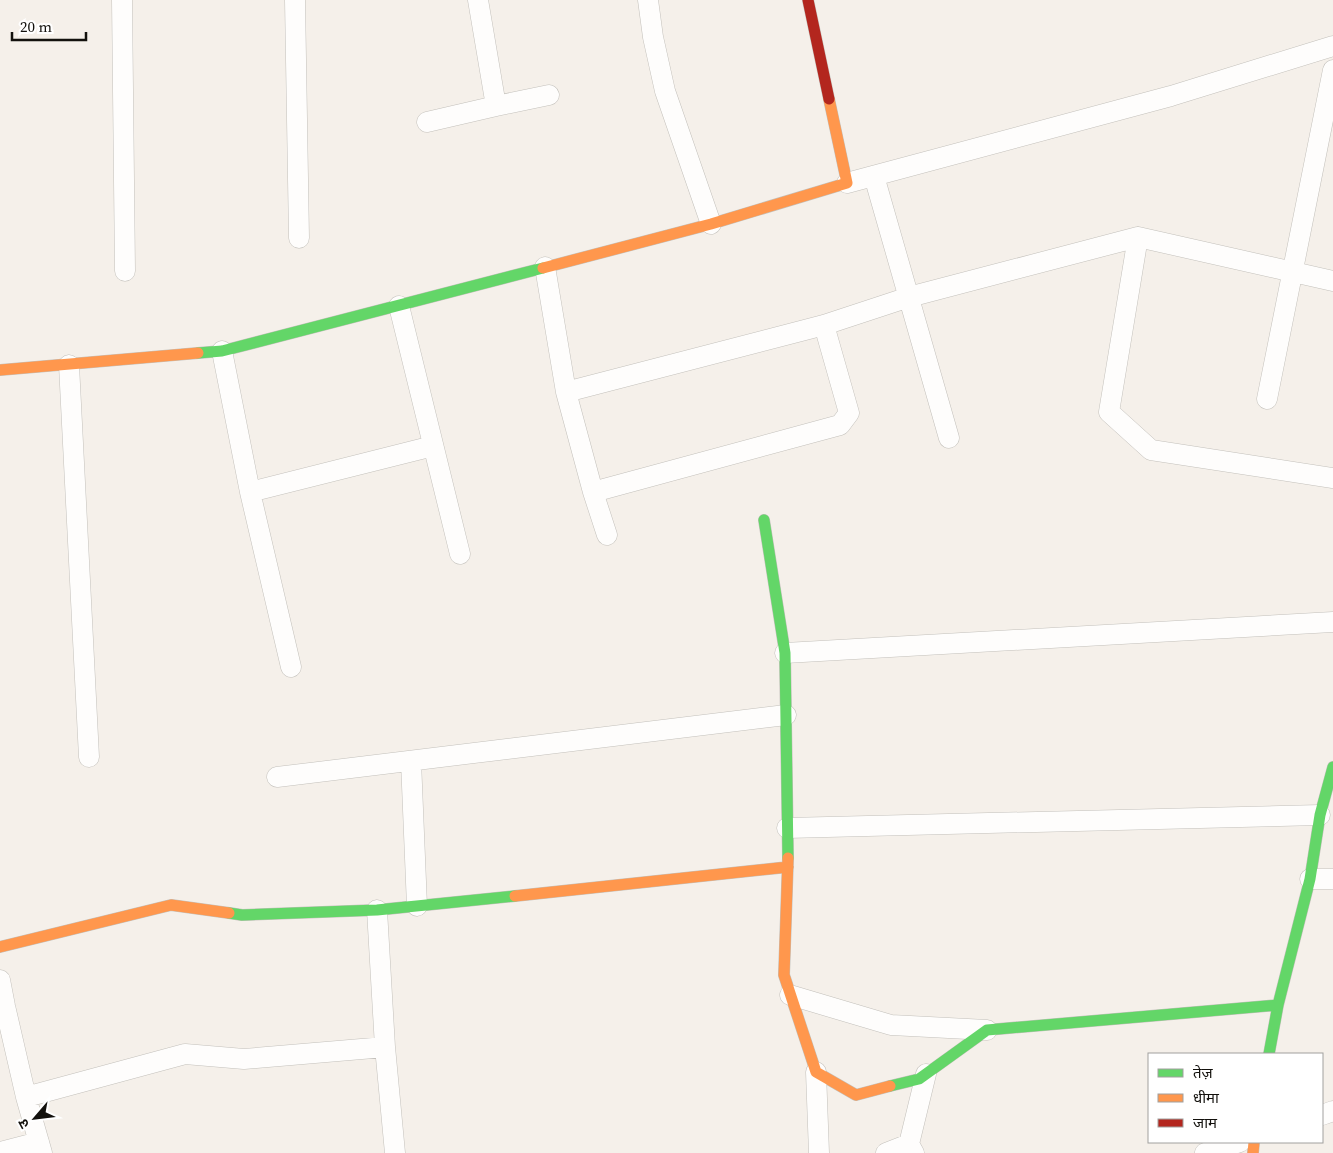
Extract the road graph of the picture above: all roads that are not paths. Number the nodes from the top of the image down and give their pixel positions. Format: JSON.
{"nodes":[{"id":1,"x":122,"y":0,"type":"edge"},
{"id":2,"x":295,"y":0,"type":"edge"},
{"id":3,"x":478,"y":0,"type":"edge"},
{"id":4,"x":648,"y":0,"type":"edge"},
{"id":5,"x":808,"y":0,"type":"edge"},
{"id":6,"x":1333,"y":46,"type":"edge"},
{"id":7,"x":1333,"y":70,"type":"edge"},
{"id":8,"x":549,"y":95,"type":"dead end"},
{"id":9,"x":496,"y":106,"type":"junction"},
{"id":10,"x":427,"y":122,"type":"dead end"},
{"id":11,"x":874,"y":176,"type":"junction"},
{"id":12,"x":847,"y":183,"type":"junction"},
{"id":13,"x":712,"y":224,"type":"junction"},
{"id":14,"x":299,"y":238,"type":"dead end"},
{"id":15,"x":1138,"y":238,"type":"junction"},
{"id":16,"x":545,"y":267,"type":"junction"},
{"id":17,"x":125,"y":271,"type":"dead end"},
{"id":18,"x":1292,"y":272,"type":"junction"},
{"id":19,"x":1333,"y":281,"type":"edge"},
{"id":20,"x":909,"y":297,"type":"junction"},
{"id":21,"x":399,"y":306,"type":"junction"},
{"id":22,"x":824,"y":325,"type":"junction"},
{"id":23,"x":222,"y":351,"type":"junction"},
{"id":24,"x":69,"y":365,"type":"junction"},
{"id":25,"x":0,"y":370,"type":"edge"},
{"id":26,"x":566,"y":392,"type":"junction"},
{"id":27,"x":1267,"y":399,"type":"dead end"},
{"id":28,"x":949,"y":438,"type":"dead end"},
{"id":29,"x":433,"y":446,"type":"junction"},
{"id":30,"x":1333,"y":478,"type":"edge"},
{"id":31,"x":250,"y":492,"type":"junction"},
{"id":32,"x":593,"y":492,"type":"junction"},
{"id":33,"x":764,"y":520,"type":"dead end"},
{"id":34,"x":607,"y":535,"type":"dead end"},
{"id":35,"x":460,"y":554,"type":"dead end"},
{"id":36,"x":1333,"y":622,"type":"edge"},
{"id":37,"x":785,"y":653,"type":"junction"},
{"id":38,"x":291,"y":667,"type":"dead end"},
{"id":39,"x":786,"y":715,"type":"junction"},
{"id":40,"x":89,"y":757,"type":"dead end"},
{"id":41,"x":411,"y":761,"type":"junction"},
{"id":42,"x":1333,"y":766,"type":"edge"},
{"id":43,"x":277,"y":777,"type":"dead end"},
{"id":44,"x":1320,"y":815,"type":"junction"},
{"id":45,"x":787,"y":828,"type":"junction"},
{"id":46,"x":788,"y":867,"type":"junction"},
{"id":47,"x":1310,"y":878,"type":"junction"},
{"id":48,"x":1333,"y":879,"type":"edge"},
{"id":49,"x":417,"y":906,"type":"junction"},
{"id":50,"x":377,"y":910,"type":"junction"},
{"id":51,"x":0,"y":947,"type":"edge"},
{"id":52,"x":0,"y":980,"type":"edge"},
{"id":53,"x":790,"y":995,"type":"junction"},
{"id":54,"x":1278,"y":1006,"type":"junction"},
{"id":55,"x":2,"y":1007,"type":"edge"},
{"id":56,"x":987,"y":1030,"type":"junction"},
{"id":57,"x":385,"y":1047,"type":"junction"},
{"id":58,"x":1270,"y":1053,"type":"edge"},
{"id":59,"x":816,"y":1072,"type":"junction"},
{"id":60,"x":926,"y":1074,"type":"junction"},
{"id":61,"x":26,"y":1097,"type":"junction"},
{"id":62,"x":1237,"y":1143,"type":"edge"},
{"id":63,"x":41,"y":1148,"type":"edge"},
{"id":64,"x":911,"y":1148,"type":"edge"},
{"id":65,"x":0,"y":1152,"type":"edge"},
{"id":66,"x":395,"y":1153,"type":"edge"},
{"id":67,"x":819,"y":1153,"type":"edge"},
{"id":68,"x":886,"y":1153,"type":"edge"},
{"id":69,"x":1205,"y":1153,"type":"edge"}],
"edges":[{"from":1,"to":17,"type":"street"},
{"from":2,"to":14,"type":"street"},
{"from":3,"to":9,"type":"street"},
{"from":4,"to":13,"type":"street"},
{"from":5,"to":12,"type":"street"},
{"from":6,"to":11,"type":"street"},
{"from":7,"to":18,"type":"street"},
{"from":8,"to":9,"type":"street"},
{"from":9,"to":10,"type":"street"},
{"from":11,"to":12,"type":"street"},
{"from":11,"to":20,"type":"street"},
{"from":12,"to":13,"type":"street"},
{"from":13,"to":16,"type":"street"},
{"from":15,"to":18,"type":"street"},
{"from":15,"to":20,"type":"street"},
{"from":15,"to":30,"type":"street"},
{"from":16,"to":21,"type":"street"},
{"from":16,"to":26,"type":"street"},
{"from":18,"to":19,"type":"street"},
{"from":18,"to":27,"type":"street"},
{"from":20,"to":22,"type":"street"},
{"from":20,"to":28,"type":"street"},
{"from":21,"to":23,"type":"street"},
{"from":21,"to":29,"type":"street"},
{"from":22,"to":26,"type":"street"},
{"from":22,"to":32,"type":"street"},
{"from":23,"to":24,"type":"street"},
{"from":23,"to":31,"type":"street"},
{"from":24,"to":25,"type":"street"},
{"from":24,"to":40,"type":"street"},
{"from":26,"to":32,"type":"street"},
{"from":29,"to":31,"type":"street"},
{"from":29,"to":35,"type":"street"},
{"from":31,"to":38,"type":"street"},
{"from":32,"to":34,"type":"street"},
{"from":33,"to":37,"type":"street"},
{"from":36,"to":37,"type":"street"},
{"from":37,"to":39,"type":"street"},
{"from":39,"to":41,"type":"street"},
{"from":39,"to":45,"type":"street"},
{"from":41,"to":43,"type":"street"},
{"from":41,"to":49,"type":"street"},
{"from":42,"to":44,"type":"street"},
{"from":44,"to":45,"type":"street"},
{"from":44,"to":47,"type":"street"},
{"from":45,"to":46,"type":"street"},
{"from":46,"to":49,"type":"street"},
{"from":46,"to":53,"type":"street"},
{"from":47,"to":48,"type":"street"},
{"from":47,"to":54,"type":"street"},
{"from":49,"to":50,"type":"street"},
{"from":50,"to":51,"type":"street"},
{"from":50,"to":57,"type":"street"},
{"from":52,"to":55,"type":"street"},
{"from":53,"to":56,"type":"street"},
{"from":53,"to":59,"type":"street"},
{"from":54,"to":56,"type":"street"},
{"from":54,"to":58,"type":"street"},
{"from":55,"to":61,"type":"street"},
{"from":56,"to":60,"type":"street"},
{"from":57,"to":61,"type":"street"},
{"from":57,"to":66,"type":"street"},
{"from":59,"to":60,"type":"street"},
{"from":59,"to":67,"type":"street"},
{"from":60,"to":64,"type":"street"},
{"from":61,"to":63,"type":"street"},
{"from":62,"to":69,"type":"street"},
{"from":63,"to":65,"type":"street"},
{"from":64,"to":68,"type":"street"}]}
